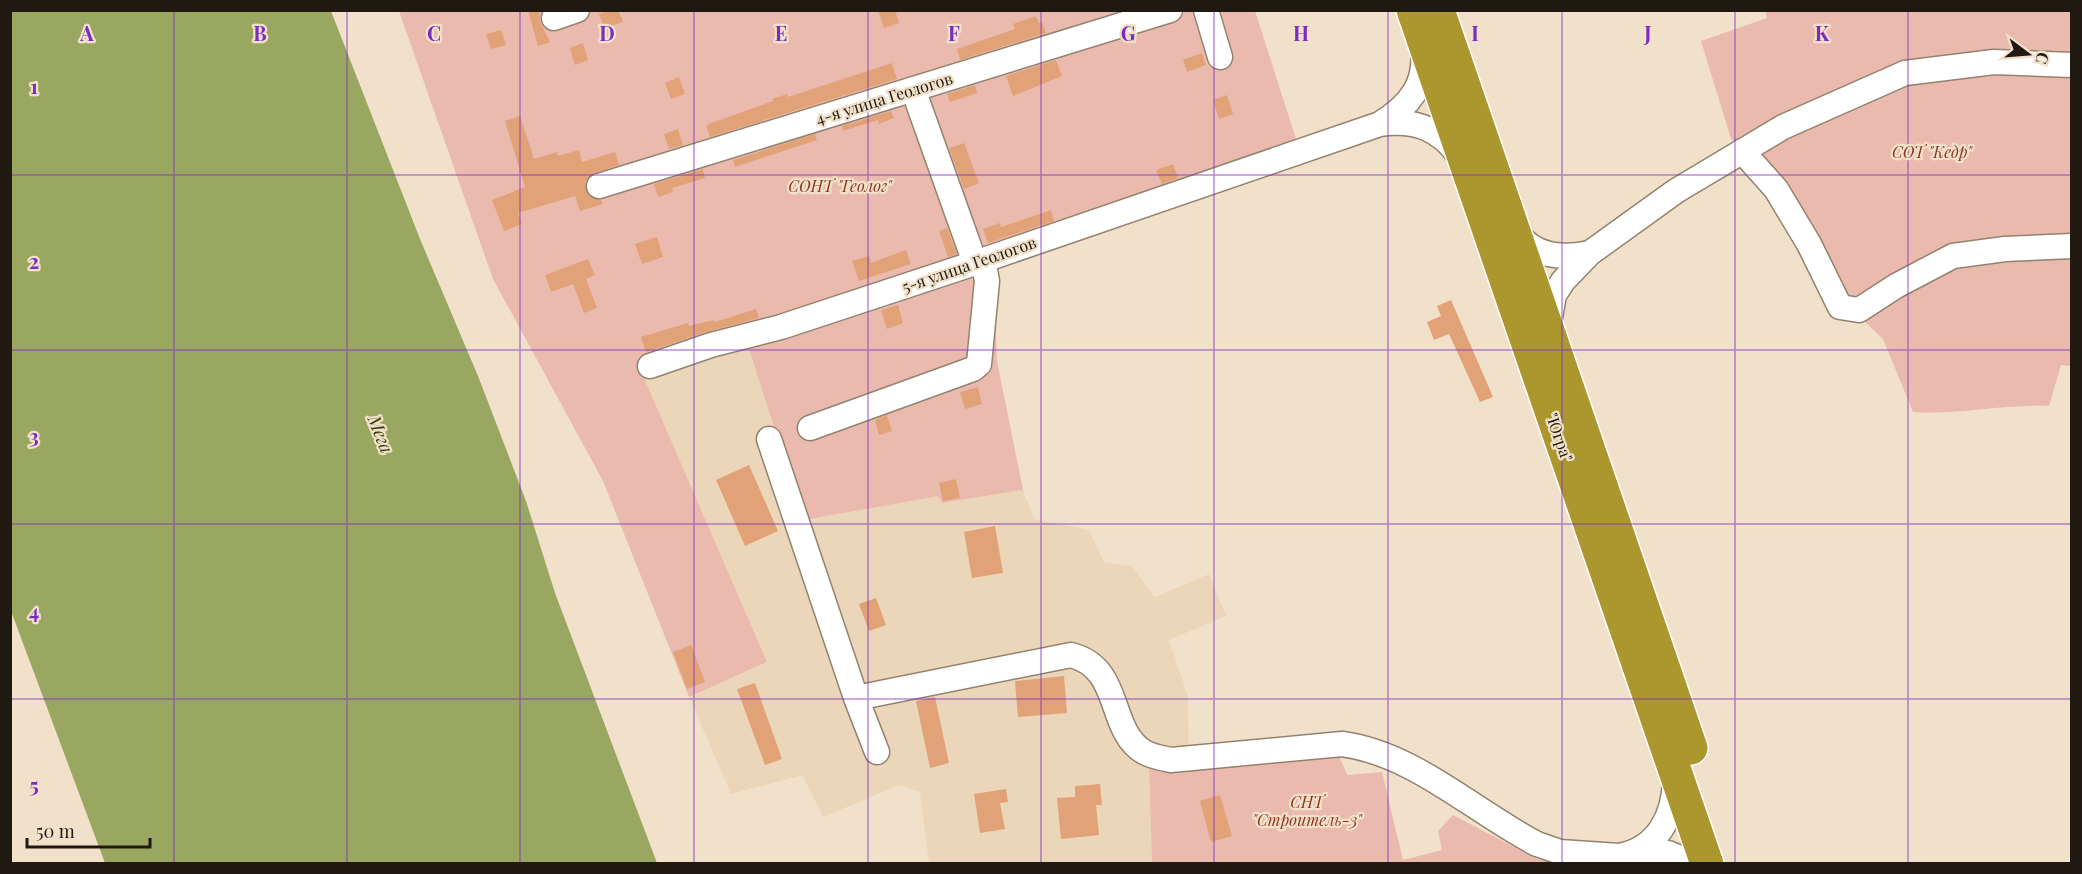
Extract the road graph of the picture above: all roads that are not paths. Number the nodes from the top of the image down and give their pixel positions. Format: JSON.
{"nodes":[{"id":1,"x":577,"y":10,"type":"edge"},
{"id":2,"x":1170,"y":10,"type":"edge"},
{"id":3,"x":1206,"y":10,"type":"edge"},
{"id":4,"x":1438,"y":10,"type":"edge"},
{"id":5,"x":554,"y":18,"type":"dead end"},
{"id":6,"x":1418,"y":25,"type":"edge"},
{"id":7,"x":1220,"y":57,"type":"dead end"},
{"id":8,"x":2072,"y":65,"type":"edge"},
{"id":9,"x":914,"y":89,"type":"junction"},
{"id":10,"x":1380,"y":124,"type":"junction"},
{"id":11,"x":1742,"y":151,"type":"junction"},
{"id":12,"x":1464,"y":164,"type":"junction"},
{"id":13,"x":599,"y":186,"type":"dead end"},
{"id":14,"x":1512,"y":228,"type":"junction"},
{"id":15,"x":2072,"y":246,"type":"edge"},
{"id":16,"x":1590,"y":253,"type":"junction"},
{"id":17,"x":979,"y":261,"type":"junction"},
{"id":18,"x":1548,"y":331,"type":"junction"},
{"id":19,"x":650,"y":366,"type":"dead end"},
{"id":20,"x":810,"y":428,"type":"dead end"},
{"id":21,"x":769,"y":439,"type":"dead end"},
{"id":22,"x":856,"y":698,"type":"junction"},
{"id":23,"x":877,"y":752,"type":"dead end"},
{"id":24,"x":1675,"y":772,"type":"junction"},
{"id":25,"x":1622,"y":858,"type":"edge"},
{"id":26,"x":1694,"y":864,"type":"edge"},
{"id":27,"x":1707,"y":864,"type":"edge"},
{"id":28,"x":1731,"y":864,"type":"edge"}],
"edges":[{"from":1,"to":5,"type":"street"},
{"from":2,"to":9,"type":"street","name":"4-я улица Геологов"},
{"from":3,"to":7,"type":"street"},
{"from":4,"to":14,"type":"highway","name":"\"Югра\""},
{"from":6,"to":10,"type":"street"},
{"from":6,"to":12,"type":"highway","name":"\"Югра\""},
{"from":8,"to":11,"type":"street"},
{"from":9,"to":13,"type":"street","name":"4-я улица Геологов"},
{"from":9,"to":17,"type":"street"},
{"from":10,"to":12,"type":"street"},
{"from":10,"to":17,"type":"street","name":"5-я улица Геологов"},
{"from":11,"to":15,"type":"street"},
{"from":11,"to":16,"type":"street"},
{"from":12,"to":24,"type":"highway","name":"\"Югра\""},
{"from":14,"to":16,"type":"street"},
{"from":14,"to":18,"type":"highway","name":"\"Югра\""},
{"from":16,"to":18,"type":"street"},
{"from":17,"to":19,"type":"street","name":"5-я улица Геологов"},
{"from":17,"to":20,"type":"street"},
{"from":18,"to":28,"type":"highway","name":"\"Югра\""},
{"from":21,"to":22,"type":"street"},
{"from":22,"to":23,"type":"street"},
{"from":22,"to":25,"type":"street"},
{"from":24,"to":25,"type":"street"},
{"from":24,"to":27,"type":"highway","name":"\"Югра\""},
{"from":25,"to":26,"type":"street"}]}
